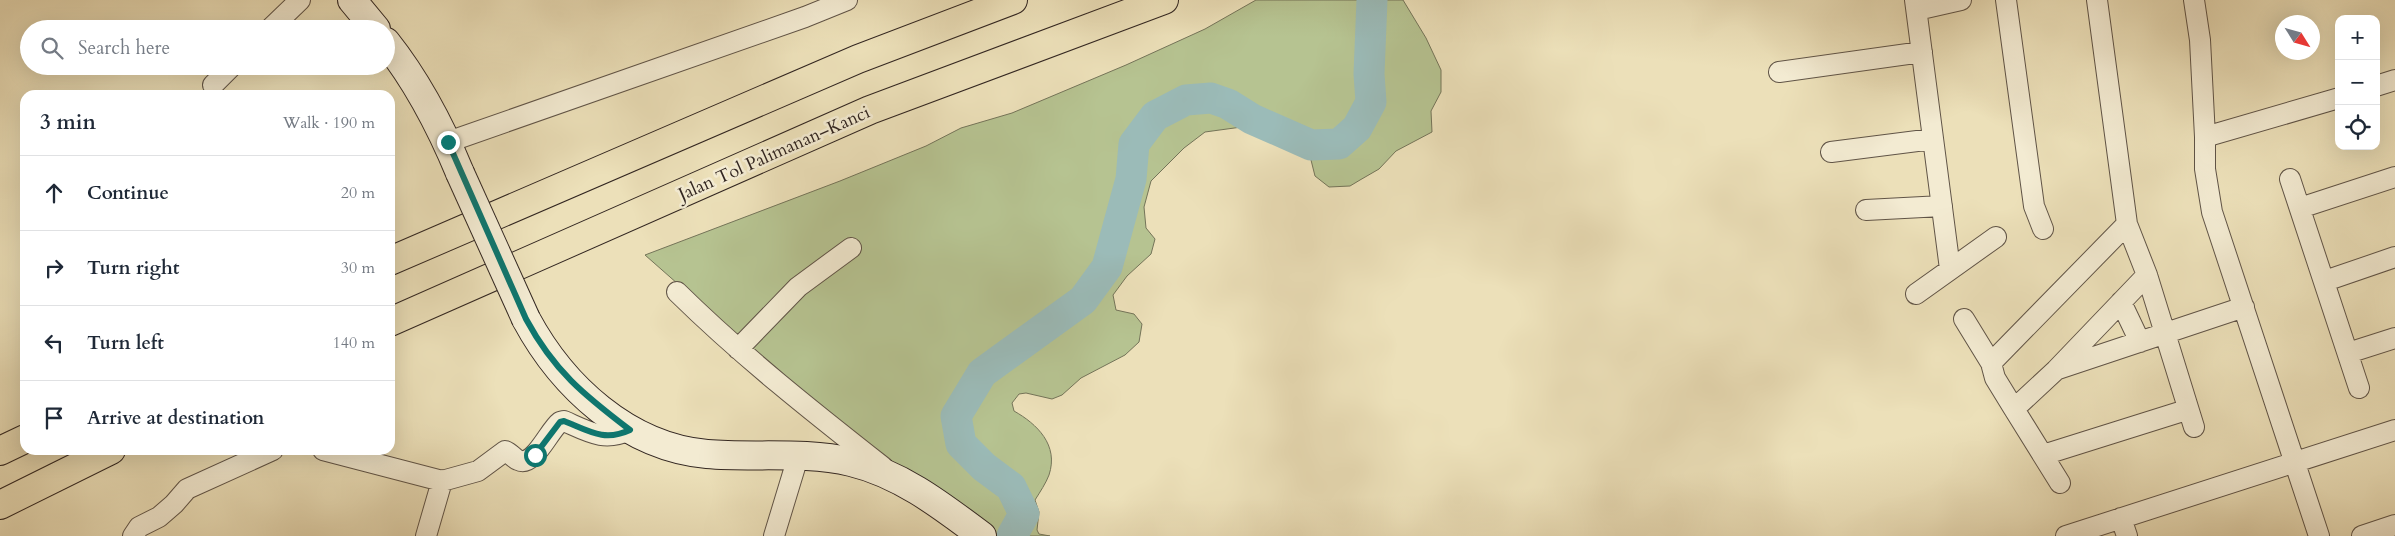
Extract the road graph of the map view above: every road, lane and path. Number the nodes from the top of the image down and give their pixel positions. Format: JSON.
{"nodes":[{"id":1,"x":300,"y":0,"type":"edge"},
{"id":2,"x":352,"y":0,"type":"edge"},
{"id":3,"x":847,"y":0,"type":"edge"},
{"id":4,"x":1013,"y":0,"type":"edge"},
{"id":5,"x":1164,"y":0,"type":"edge"},
{"id":6,"x":1961,"y":0,"type":"edge"},
{"id":7,"x":2006,"y":0,"type":"edge"},
{"id":8,"x":2097,"y":0,"type":"edge"},
{"id":9,"x":2194,"y":0,"type":"edge"},
{"id":10,"x":1916,"y":5,"type":"edge"},
{"id":11,"x":279,"y":20,"type":"edge"},
{"id":12,"x":369,"y":20,"type":"edge"},
{"id":13,"x":1922,"y":52,"type":"junction"},
{"id":14,"x":395,"y":55,"type":"edge"},
{"id":15,"x":1779,"y":72,"type":"dead end"},
{"id":16,"x":223,"y":75,"type":"edge"},
{"id":17,"x":2395,"y":80,"type":"edge"},
{"id":18,"x":213,"y":85,"type":"dead end"},
{"id":19,"x":2380,"y":85,"type":"edge"},
{"id":20,"x":2335,"y":99,"type":"edge"},
{"id":21,"x":2205,"y":137,"type":"junction"},
{"id":22,"x":1933,"y":139,"type":"junction"},
{"id":23,"x":448,"y":142,"type":"junction"},
{"id":24,"x":1831,"y":152,"type":"dead end"},
{"id":25,"x":2395,"y":177,"type":"edge"},
{"id":26,"x":2290,"y":179,"type":"dead end"},
{"id":27,"x":1942,"y":206,"type":"junction"},
{"id":28,"x":2300,"y":208,"type":"junction"},
{"id":29,"x":1866,"y":210,"type":"dead end"},
{"id":30,"x":2127,"y":224,"type":"junction"},
{"id":31,"x":2043,"y":229,"type":"dead end"},
{"id":32,"x":1996,"y":238,"type":"dead end"},
{"id":33,"x":851,"y":248,"type":"dead end"},
{"id":34,"x":2395,"y":257,"type":"edge"},
{"id":35,"x":395,"y":259,"type":"edge"},
{"id":36,"x":1950,"y":269,"type":"junction"},
{"id":37,"x":2147,"y":275,"type":"junction"},
{"id":38,"x":2325,"y":280,"type":"junction"},
{"id":39,"x":677,"y":292,"type":"dead end"},
{"id":40,"x":1916,"y":294,"type":"dead end"},
{"id":41,"x":2121,"y":302,"type":"junction"},
{"id":42,"x":2244,"y":307,"type":"junction"},
{"id":43,"x":1964,"y":319,"type":"dead end"},
{"id":44,"x":395,"y":320,"type":"edge"},
{"id":45,"x":2166,"y":333,"type":"junction"},
{"id":46,"x":2395,"y":338,"type":"edge"},
{"id":47,"x":2140,"y":342,"type":"junction"},
{"id":48,"x":738,"y":348,"type":"junction"},
{"id":49,"x":2348,"y":353,"type":"junction"},
{"id":50,"x":1992,"y":363,"type":"junction"},
{"id":51,"x":2056,"y":370,"type":"junction"},
{"id":52,"x":2359,"y":388,"type":"dead end"},
{"id":53,"x":2187,"y":406,"type":"junction"},
{"id":54,"x":2014,"y":409,"type":"junction"},
{"id":55,"x":2194,"y":427,"type":"dead end"},
{"id":56,"x":630,"y":430,"type":"junction"},
{"id":57,"x":2395,"y":430,"type":"edge"},
{"id":58,"x":20,"y":441,"type":"edge"},
{"id":59,"x":0,"y":451,"type":"edge"},
{"id":60,"x":102,"y":455,"type":"edge"},
{"id":61,"x":262,"y":455,"type":"edge"},
{"id":62,"x":342,"y":455,"type":"edge"},
{"id":63,"x":2043,"y":455,"type":"junction"},
{"id":64,"x":798,"y":457,"type":"junction"},
{"id":65,"x":2295,"y":462,"type":"junction"},
{"id":66,"x":896,"y":477,"type":"junction"},
{"id":67,"x":442,"y":481,"type":"junction"},
{"id":68,"x":2060,"y":483,"type":"dead end"},
{"id":69,"x":0,"y":505,"type":"edge"},
{"id":70,"x":2395,"y":525,"type":"edge"},
{"id":71,"x":2124,"y":527,"type":"edge"},
{"id":72,"x":133,"y":536,"type":"edge"},
{"id":73,"x":426,"y":536,"type":"edge"},
{"id":74,"x":774,"y":536,"type":"edge"},
{"id":75,"x":982,"y":536,"type":"edge"},
{"id":76,"x":2066,"y":536,"type":"edge"},
{"id":77,"x":2319,"y":536,"type":"edge"},
{"id":78,"x":2362,"y":536,"type":"edge"}],
"edges":[{"from":1,"to":11,"type":"street"},
{"from":2,"to":12,"type":"street"},
{"from":3,"to":23,"type":"street"},
{"from":4,"to":35,"type":"highway"},
{"from":5,"to":44,"type":"highway","name":"Jalan Tol Palimanan–Kanci"},
{"from":6,"to":10,"type":"street"},
{"from":7,"to":31,"type":"street"},
{"from":8,"to":30,"type":"street"},
{"from":9,"to":21,"type":"street"},
{"from":10,"to":13,"type":"street"},
{"from":13,"to":15,"type":"street"},
{"from":13,"to":22,"type":"street"},
{"from":14,"to":23,"type":"street"},
{"from":16,"to":18,"type":"street"},
{"from":17,"to":19,"type":"street"},
{"from":20,"to":21,"type":"street"},
{"from":21,"to":42,"type":"street"},
{"from":22,"to":24,"type":"street"},
{"from":22,"to":27,"type":"street"},
{"from":23,"to":56,"type":"street","bridge":true},
{"from":25,"to":28,"type":"street"},
{"from":26,"to":28,"type":"street"},
{"from":27,"to":29,"type":"street"},
{"from":27,"to":36,"type":"street"},
{"from":28,"to":38,"type":"street"},
{"from":30,"to":37,"type":"street"},
{"from":30,"to":50,"type":"street"},
{"from":32,"to":36,"type":"street"},
{"from":33,"to":48,"type":"street"},
{"from":34,"to":38,"type":"street"},
{"from":36,"to":40,"type":"street"},
{"from":37,"to":41,"type":"street"},
{"from":37,"to":45,"type":"street"},
{"from":38,"to":49,"type":"street"},
{"from":39,"to":48,"type":"street"},
{"from":41,"to":47,"type":"street"},
{"from":41,"to":51,"type":"street"},
{"from":42,"to":45,"type":"street"},
{"from":42,"to":65,"type":"street"},
{"from":43,"to":50,"type":"street"},
{"from":45,"to":47,"type":"street"},
{"from":45,"to":53,"type":"street"},
{"from":46,"to":49,"type":"street"},
{"from":47,"to":51,"type":"street"},
{"from":48,"to":66,"type":"street"},
{"from":49,"to":52,"type":"street"},
{"from":50,"to":54,"type":"street"},
{"from":51,"to":54,"type":"street"},
{"from":53,"to":55,"type":"street"},
{"from":53,"to":63,"type":"street"},
{"from":54,"to":63,"type":"street"},
{"from":56,"to":64,"type":"street"},
{"from":56,"to":67,"type":"street"},
{"from":57,"to":65,"type":"street"},
{"from":58,"to":59,"type":"highway"},
{"from":60,"to":69,"type":"highway"},
{"from":61,"to":72,"type":"street"},
{"from":62,"to":67,"type":"street"},
{"from":63,"to":68,"type":"street"},
{"from":64,"to":66,"type":"street"},
{"from":64,"to":74,"type":"street"},
{"from":65,"to":71,"type":"street"},
{"from":65,"to":77,"type":"street"},
{"from":66,"to":75,"type":"street"},
{"from":67,"to":73,"type":"street"},
{"from":70,"to":78,"type":"street"},
{"from":71,"to":76,"type":"street"}]}
